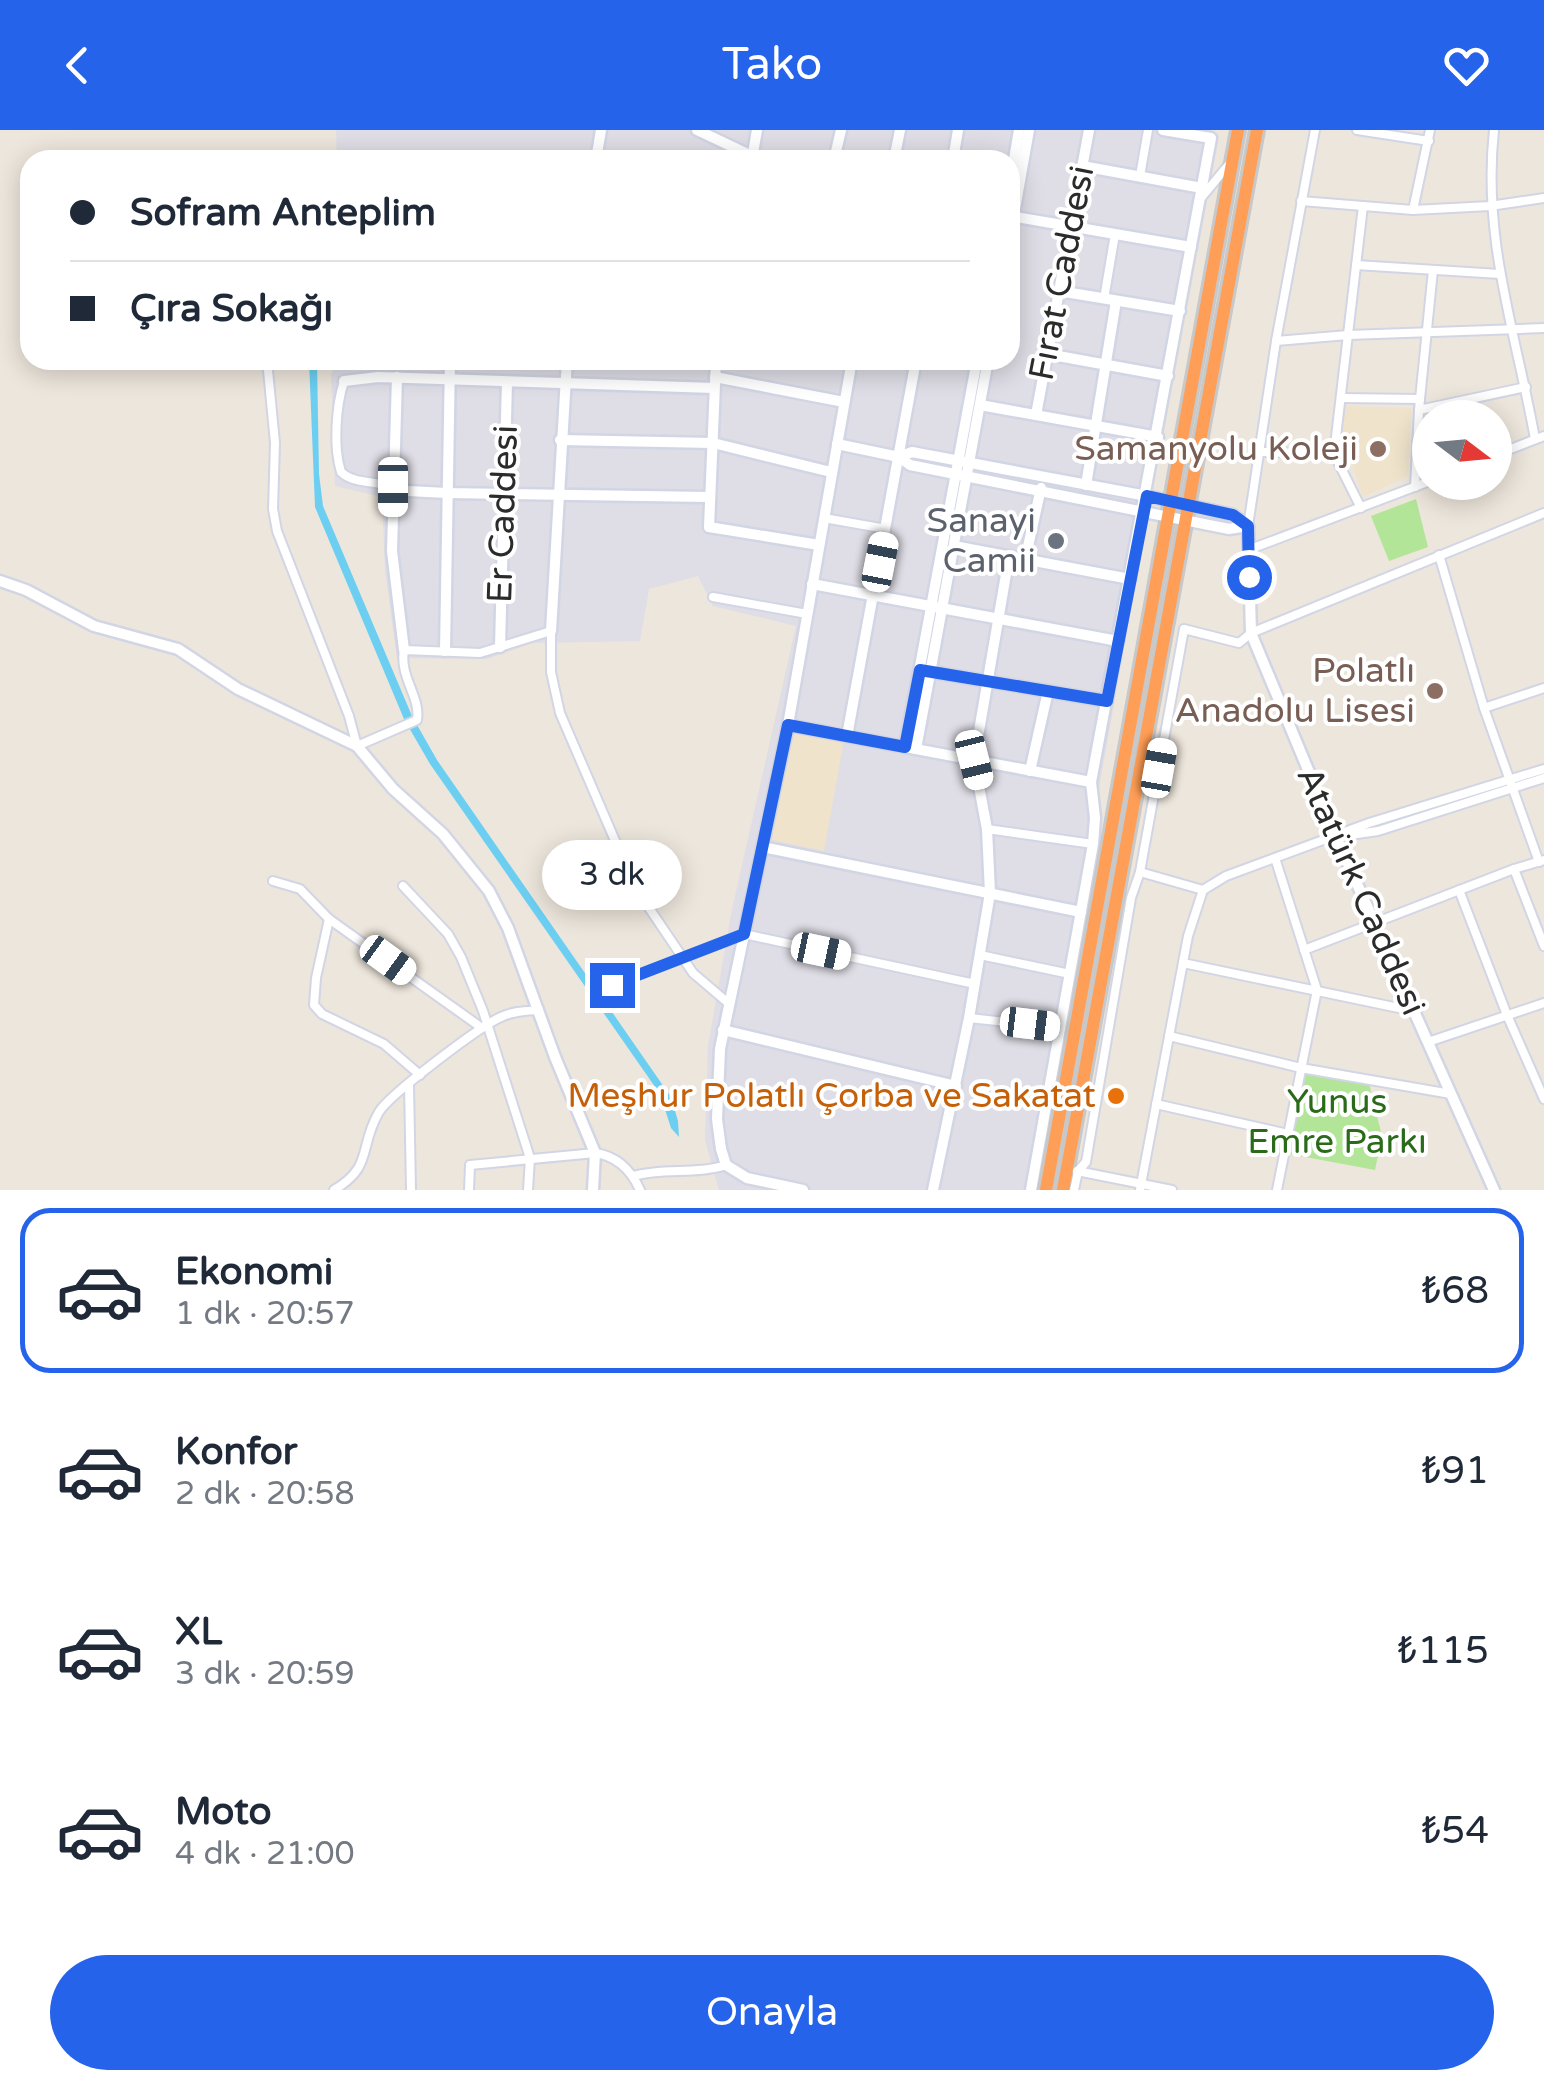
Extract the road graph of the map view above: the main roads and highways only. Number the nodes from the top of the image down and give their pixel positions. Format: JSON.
{"nodes":[{"id":1,"x":1238,"y":130,"type":"edge"},
{"id":2,"x":1258,"y":130,"type":"edge"},
{"id":3,"x":1046,"y":1190,"type":"edge"},
{"id":4,"x":1064,"y":1190,"type":"edge"}],
"edges":[{"from":1,"to":3,"type":"highway"},
{"from":2,"to":4,"type":"highway"}]}
